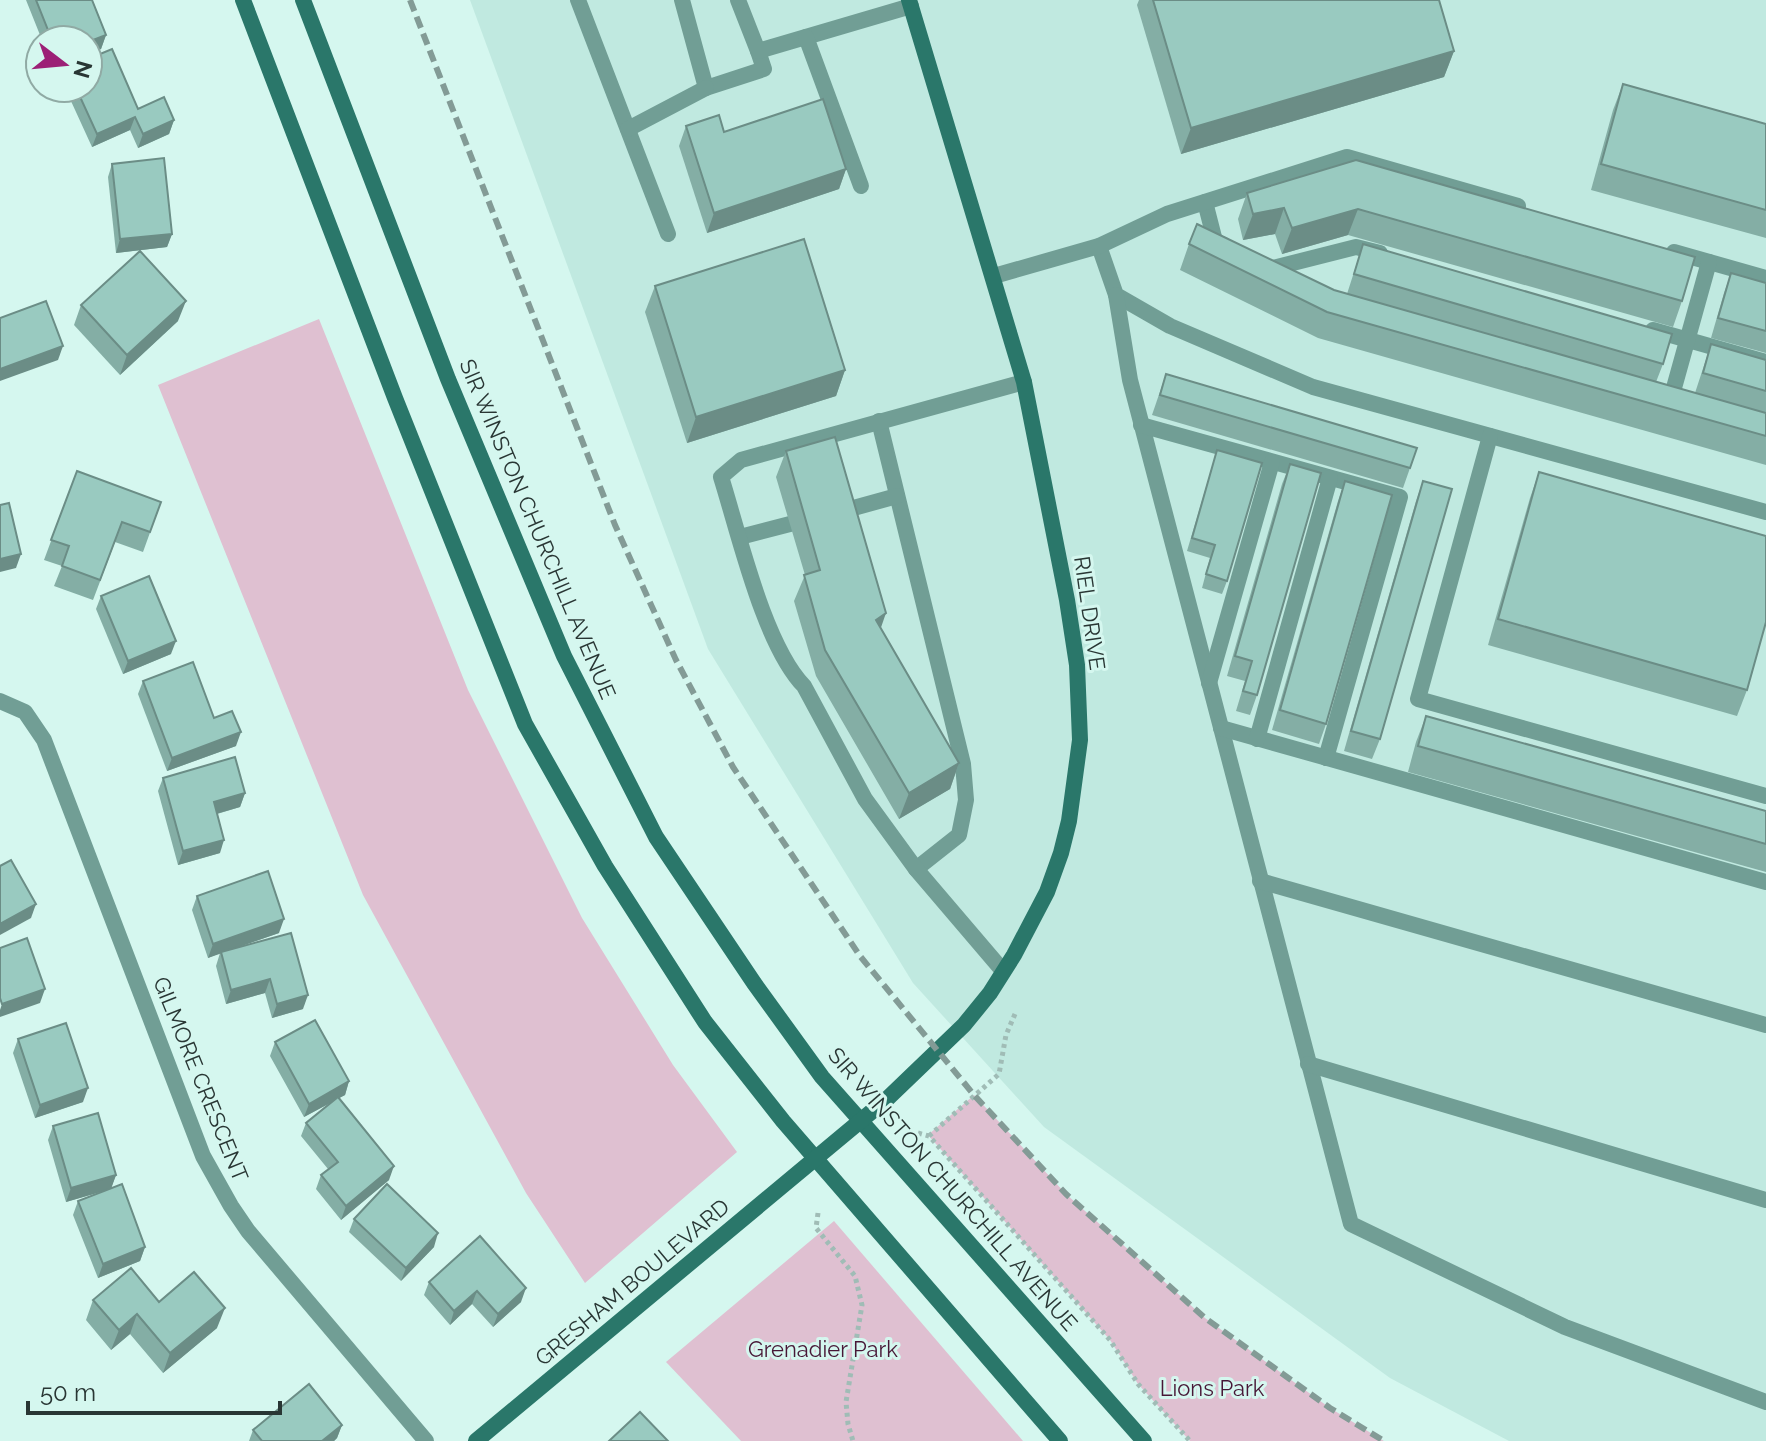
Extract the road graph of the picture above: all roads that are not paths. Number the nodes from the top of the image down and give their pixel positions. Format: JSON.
{"nodes":[{"id":1,"x":243,"y":0,"type":"edge"},
{"id":2,"x":303,"y":0,"type":"edge"},
{"id":3,"x":578,"y":0,"type":"edge"},
{"id":4,"x":682,"y":0,"type":"edge"},
{"id":5,"x":738,"y":0,"type":"edge"},
{"id":6,"x":910,"y":3,"type":"edge"},
{"id":7,"x":806,"y":37,"type":"junction"},
{"id":8,"x":758,"y":51,"type":"junction"},
{"id":9,"x":706,"y":88,"type":"junction"},
{"id":10,"x":628,"y":129,"type":"junction"},
{"id":11,"x":861,"y":186,"type":"dead end"},
{"id":12,"x":1205,"y":202,"type":"junction"},
{"id":13,"x":1528,"y":209,"type":"edge"},
{"id":14,"x":668,"y":234,"type":"dead end"},
{"id":15,"x":1099,"y":246,"type":"junction"},
{"id":16,"x":1664,"y":249,"type":"edge"},
{"id":17,"x":1238,"y":252,"type":"edge"},
{"id":18,"x":1402,"y":259,"type":"edge"},
{"id":19,"x":1709,"y":262,"type":"junction"},
{"id":20,"x":994,"y":276,"type":"junction"},
{"id":21,"x":1766,"y":278,"type":"edge"},
{"id":22,"x":1300,"y":281,"type":"edge"},
{"id":23,"x":1116,"y":295,"type":"junction"},
{"id":24,"x":1642,"y":327,"type":"edge"},
{"id":25,"x":1687,"y":339,"type":"junction"},
{"id":26,"x":1766,"y":362,"type":"edge"},
{"id":27,"x":1024,"y":382,"type":"junction"},
{"id":28,"x":1672,"y":394,"type":"edge"},
{"id":29,"x":879,"y":421,"type":"junction"},
{"id":30,"x":1141,"y":425,"type":"junction"},
{"id":31,"x":1490,"y":436,"type":"junction"},
{"id":32,"x":1272,"y":462,"type":"junction"},
{"id":33,"x":1330,"y":478,"type":"junction"},
{"id":34,"x":897,"y":496,"type":"junction"},
{"id":35,"x":839,"y":512,"type":"edge"},
{"id":36,"x":1766,"y":512,"type":"edge"},
{"id":37,"x":790,"y":524,"type":"dead end"},
{"id":38,"x":740,"y":537,"type":"junction"},
{"id":39,"x":1209,"y":684,"type":"junction"},
{"id":40,"x":0,"y":701,"type":"edge"},
{"id":41,"x":1221,"y":728,"type":"junction"},
{"id":42,"x":1257,"y":739,"type":"junction"},
{"id":43,"x":1326,"y":758,"type":"junction"},
{"id":44,"x":1766,"y":796,"type":"edge"},
{"id":45,"x":916,"y":869,"type":"junction"},
{"id":46,"x":1260,"y":881,"type":"junction"},
{"id":47,"x":1766,"y":882,"type":"edge"},
{"id":48,"x":1003,"y":971,"type":"junction"},
{"id":49,"x":1766,"y":1025,"type":"edge"},
{"id":50,"x":1308,"y":1064,"type":"junction"},
{"id":51,"x":859,"y":1122,"type":"junction"},
{"id":52,"x":816,"y":1157,"type":"junction"},
{"id":53,"x":1766,"y":1200,"type":"edge"},
{"id":54,"x":1766,"y":1402,"type":"edge"},
{"id":55,"x":426,"y":1441,"type":"edge"},
{"id":56,"x":476,"y":1441,"type":"edge"},
{"id":57,"x":1060,"y":1441,"type":"edge"},
{"id":58,"x":1144,"y":1441,"type":"edge"}],
"edges":[{"from":1,"to":52,"type":"main road"},
{"from":2,"to":51,"type":"main road","name":"SIR WINSTON CHURCHILL AVENUE"},
{"from":3,"to":10,"type":"street"},
{"from":4,"to":9,"type":"street"},
{"from":5,"to":8,"type":"street"},
{"from":6,"to":7,"type":"street"},
{"from":6,"to":20,"type":"main road","name":"RIEL DRIVE"},
{"from":7,"to":8,"type":"street"},
{"from":7,"to":11,"type":"street"},
{"from":8,"to":9,"type":"street"},
{"from":9,"to":10,"type":"street"},
{"from":10,"to":14,"type":"street"},
{"from":12,"to":13,"type":"street"},
{"from":12,"to":15,"type":"street"},
{"from":12,"to":17,"type":"street"},
{"from":15,"to":20,"type":"street"},
{"from":15,"to":23,"type":"street"},
{"from":16,"to":19,"type":"street"},
{"from":18,"to":22,"type":"street"},
{"from":19,"to":21,"type":"street"},
{"from":19,"to":25,"type":"street"},
{"from":20,"to":27,"type":"main road","name":"RIEL DRIVE"},
{"from":23,"to":30,"type":"street"},
{"from":23,"to":31,"type":"street"},
{"from":24,"to":25,"type":"street"},
{"from":25,"to":26,"type":"street"},
{"from":25,"to":28,"type":"street"},
{"from":27,"to":29,"type":"street"},
{"from":27,"to":48,"type":"main road","name":"RIEL DRIVE"},
{"from":29,"to":34,"type":"street"},
{"from":29,"to":38,"type":"street"},
{"from":30,"to":32,"type":"street"},
{"from":30,"to":39,"type":"street"},
{"from":31,"to":36,"type":"street"},
{"from":31,"to":44,"type":"street"},
{"from":32,"to":33,"type":"street"},
{"from":32,"to":39,"type":"street"},
{"from":33,"to":42,"type":"street"},
{"from":33,"to":43,"type":"street"},
{"from":34,"to":35,"type":"street"},
{"from":34,"to":45,"type":"street"},
{"from":37,"to":38,"type":"street"},
{"from":38,"to":45,"type":"street"},
{"from":39,"to":41,"type":"street"},
{"from":40,"to":55,"type":"street","name":"GILMORE CRESCENT"},
{"from":41,"to":42,"type":"street"},
{"from":41,"to":46,"type":"street"},
{"from":42,"to":43,"type":"street"},
{"from":43,"to":47,"type":"street"},
{"from":45,"to":48,"type":"street"},
{"from":46,"to":49,"type":"street"},
{"from":46,"to":50,"type":"street"},
{"from":48,"to":51,"type":"main road","name":"RIEL DRIVE"},
{"from":50,"to":53,"type":"street"},
{"from":50,"to":54,"type":"street"},
{"from":51,"to":52,"type":"main road","name":"RIEL DRIVE"},
{"from":51,"to":58,"type":"main road","name":"SIR WINSTON CHURCHILL AVENUE"},
{"from":52,"to":56,"type":"main road","name":"GRESHAM BOULEVARD"},
{"from":52,"to":57,"type":"main road"}]}
